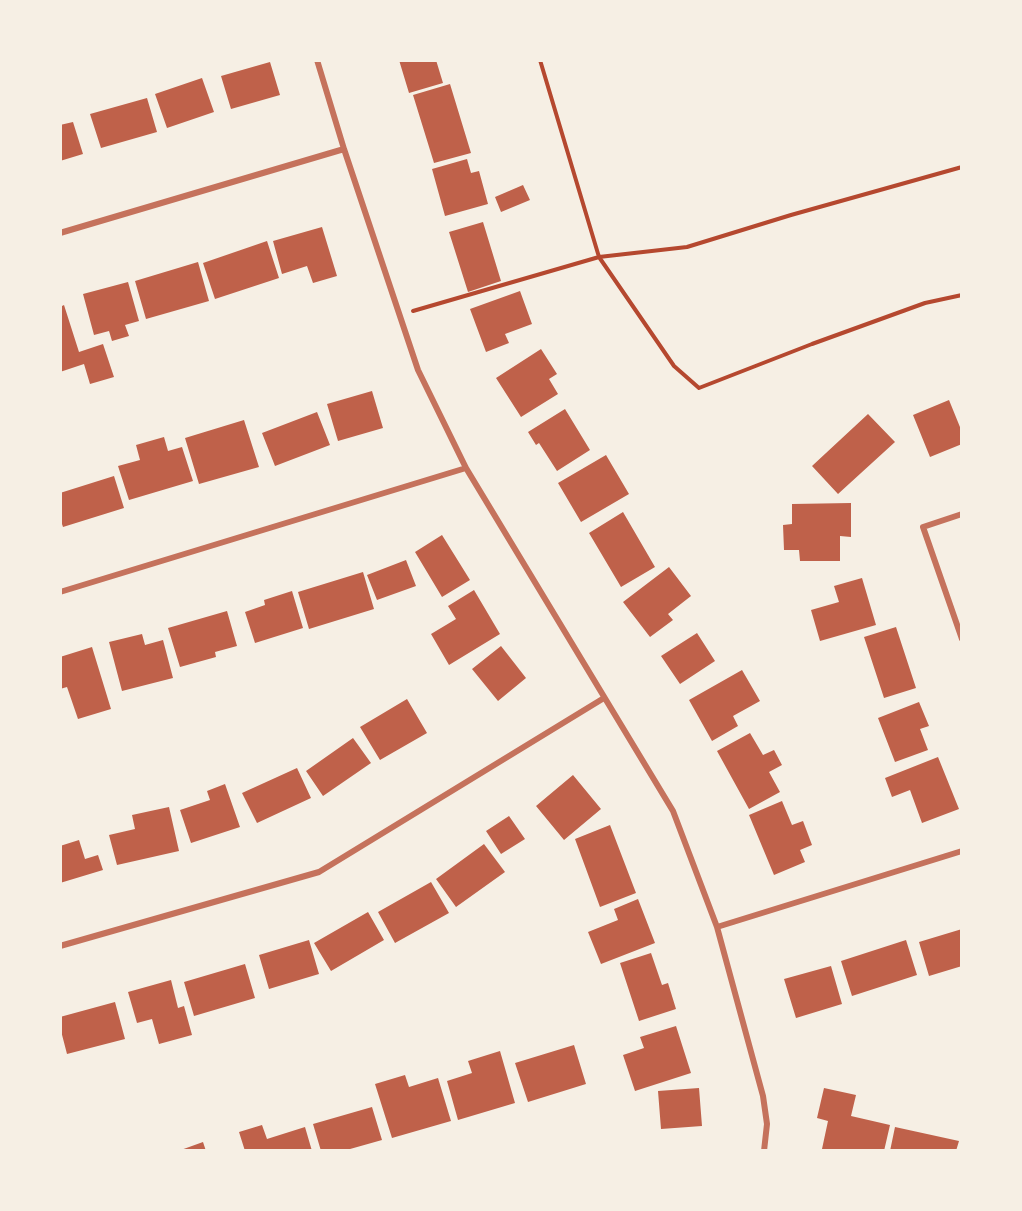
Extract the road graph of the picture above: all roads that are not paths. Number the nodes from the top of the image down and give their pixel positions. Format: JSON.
{"nodes":[{"id":1,"x":317,"y":60,"type":"edge"},
{"id":2,"x":344,"y":149,"type":"junction"},
{"id":3,"x":60,"y":233,"type":"edge"},
{"id":4,"x":466,"y":468,"type":"junction"},
{"id":5,"x":962,"y":514,"type":"edge"},
{"id":6,"x":60,"y":592,"type":"edge"},
{"id":7,"x":962,"y":639,"type":"edge"},
{"id":8,"x":604,"y":698,"type":"junction"},
{"id":9,"x":962,"y":851,"type":"edge"},
{"id":10,"x":717,"y":927,"type":"junction"},
{"id":11,"x":60,"y":946,"type":"edge"},
{"id":12,"x":764,"y":1151,"type":"edge"}],
"edges":[{"from":1,"to":2,"type":"street"},
{"from":2,"to":3,"type":"street"},
{"from":2,"to":4,"type":"street"},
{"from":4,"to":6,"type":"street"},
{"from":4,"to":8,"type":"street"},
{"from":5,"to":7,"type":"street"},
{"from":8,"to":10,"type":"street"},
{"from":8,"to":11,"type":"street"},
{"from":9,"to":10,"type":"street"},
{"from":10,"to":12,"type":"street"}]}
